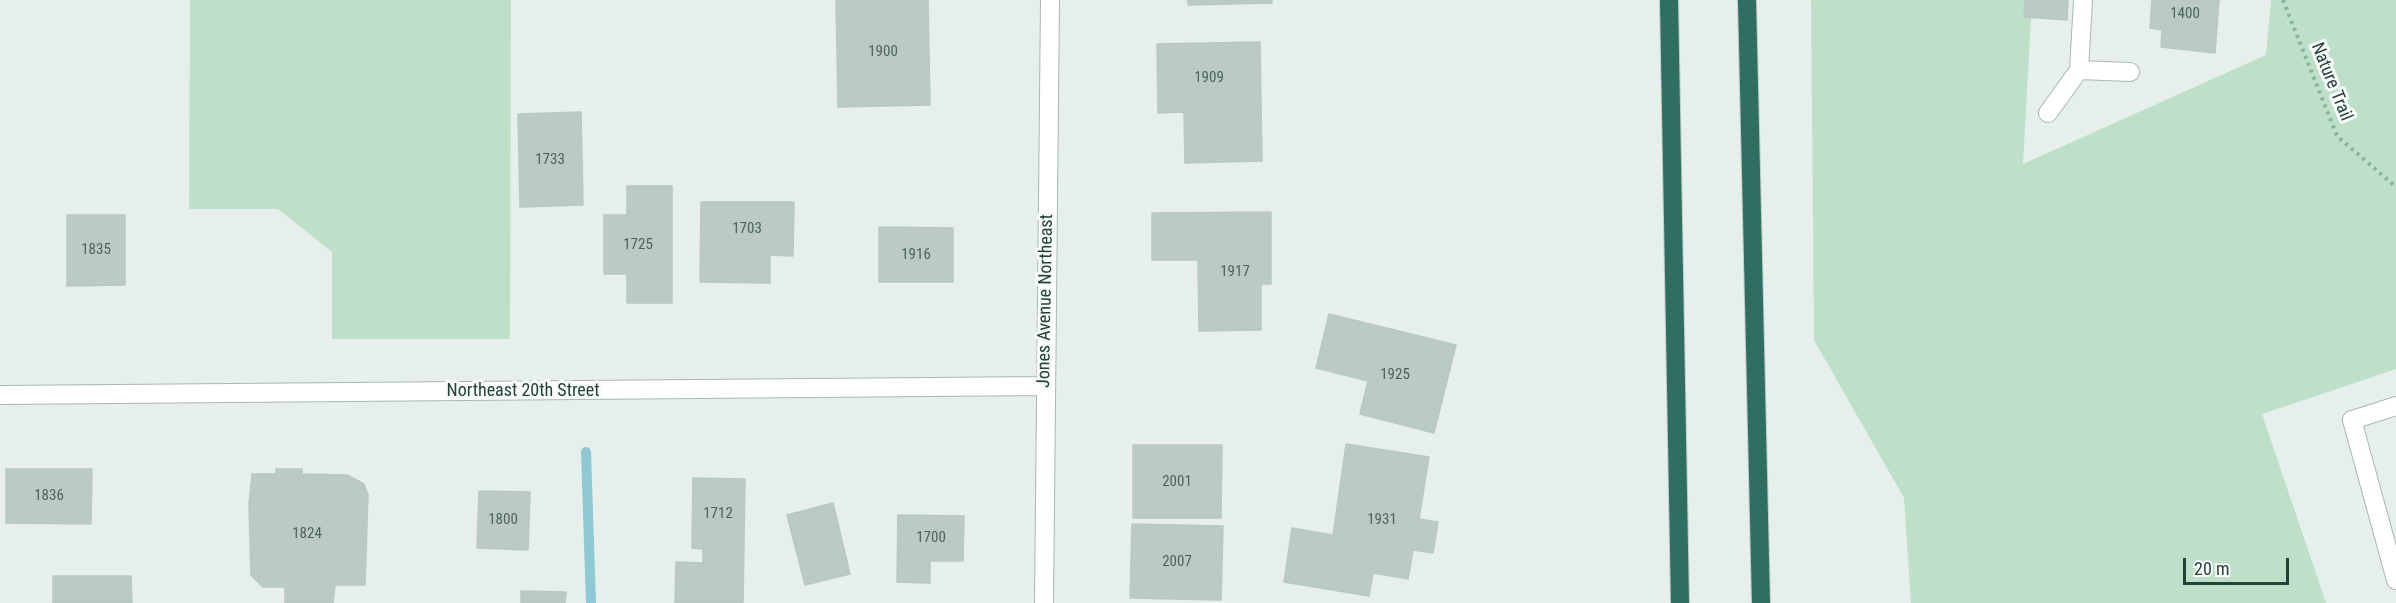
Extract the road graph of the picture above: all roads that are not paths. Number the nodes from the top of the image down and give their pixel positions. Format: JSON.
{"nodes":[{"id":1,"x":1050,"y":0,"type":"edge"},
{"id":2,"x":1669,"y":0,"type":"edge"},
{"id":3,"x":1747,"y":0,"type":"edge"},
{"id":4,"x":2083,"y":0,"type":"edge"},
{"id":5,"x":2079,"y":70,"type":"junction"},
{"id":6,"x":2130,"y":72,"type":"dead end"},
{"id":7,"x":2048,"y":113,"type":"dead end"},
{"id":8,"x":1045,"y":386,"type":"junction"},
{"id":9,"x":0,"y":395,"type":"edge"},
{"id":10,"x":2396,"y":406,"type":"edge"},
{"id":11,"x":2396,"y":580,"type":"edge"},
{"id":12,"x":1044,"y":603,"type":"edge"},
{"id":13,"x":1680,"y":603,"type":"edge"},
{"id":14,"x":1761,"y":603,"type":"edge"}],
"edges":[{"from":1,"to":8,"type":"street","name":"Jones Avenue Northeast"},
{"from":2,"to":13,"type":"highway"},
{"from":3,"to":14,"type":"highway"},
{"from":4,"to":5,"type":"street"},
{"from":5,"to":6,"type":"street"},
{"from":5,"to":7,"type":"street"},
{"from":8,"to":9,"type":"street","name":"Northeast 20th Street"},
{"from":8,"to":12,"type":"street","name":"Jones Avenue Northeast"},
{"from":10,"to":11,"type":"street"}]}
